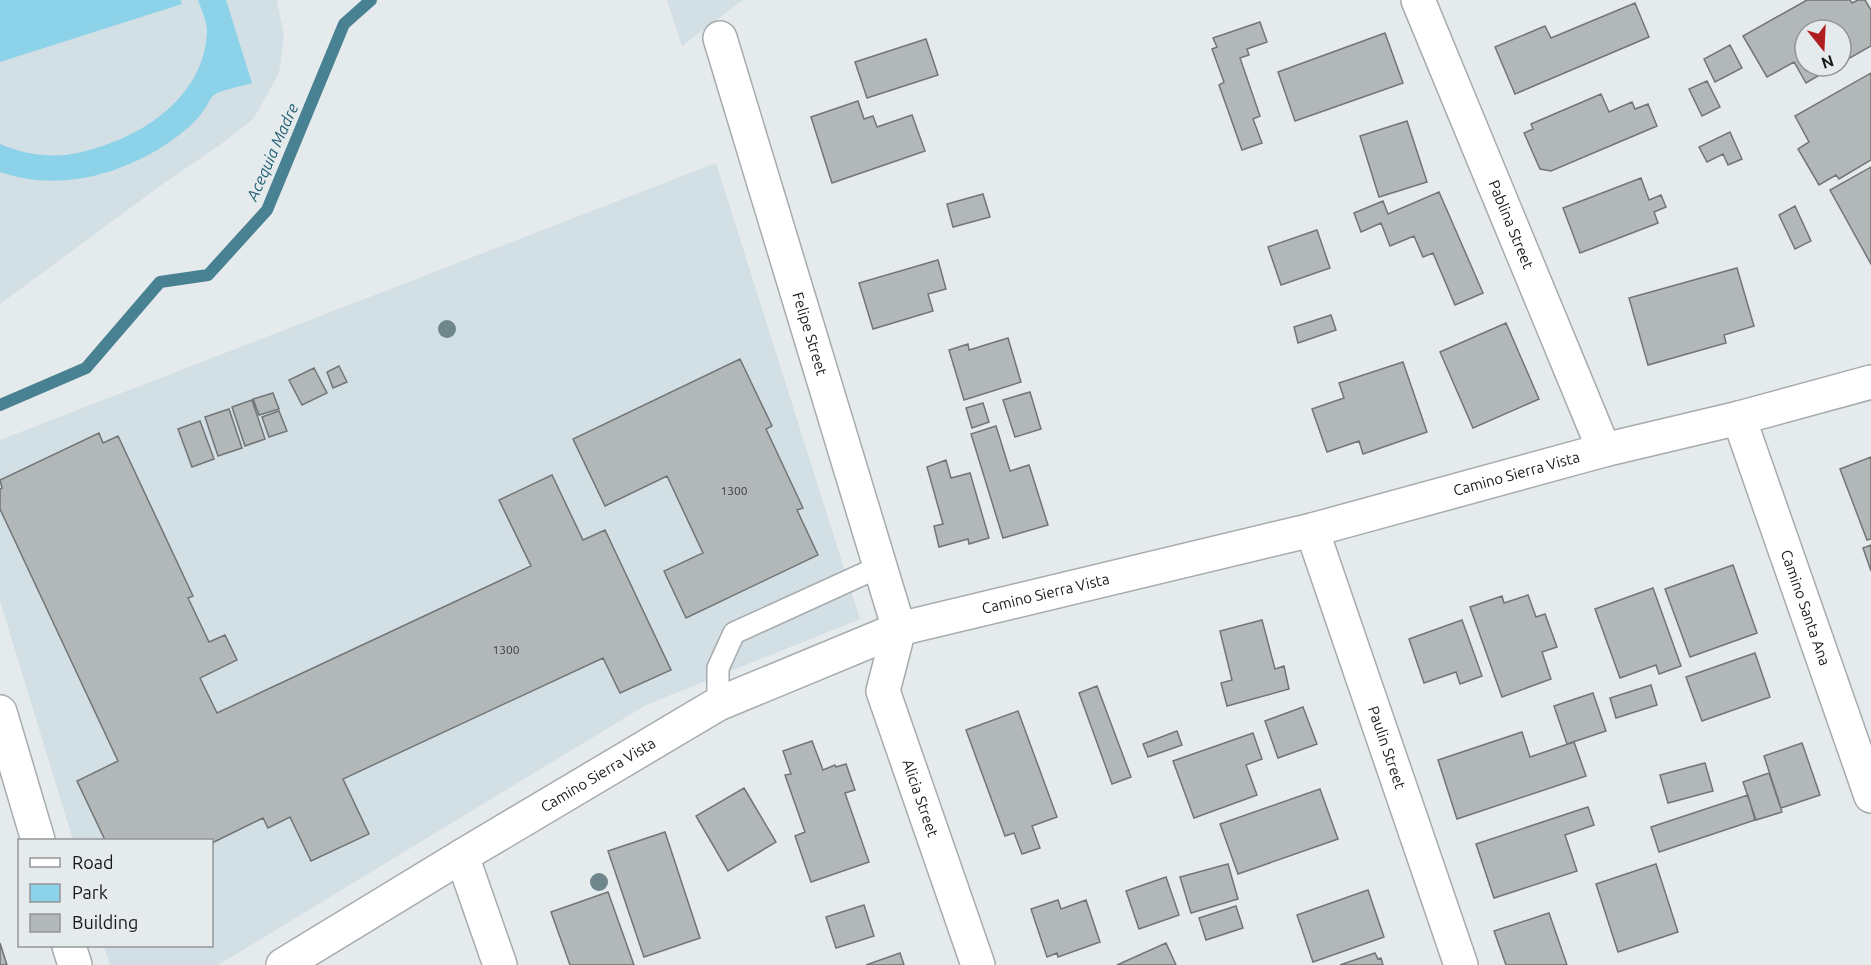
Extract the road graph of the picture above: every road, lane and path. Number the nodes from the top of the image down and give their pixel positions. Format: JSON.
{"nodes":[{"id":1,"x":1418,"y":0,"type":"edge"},
{"id":2,"x":720,"y":38,"type":"dead end"},
{"id":3,"x":1871,"y":382,"type":"edge"},
{"id":4,"x":1739,"y":418,"type":"junction"},
{"id":5,"x":1604,"y":450,"type":"junction"},
{"id":6,"x":1312,"y":530,"type":"junction"},
{"id":7,"x":881,"y":566,"type":"junction"},
{"id":8,"x":899,"y":628,"type":"junction"},
{"id":9,"x":718,"y":704,"type":"junction"},
{"id":10,"x":0,"y":712,"type":"edge"},
{"id":11,"x":1871,"y":796,"type":"edge"},
{"id":12,"x":38,"y":839,"type":"edge"},
{"id":13,"x":462,"y":856,"type":"junction"},
{"id":14,"x":70,"y":947,"type":"edge"},
{"id":15,"x":75,"y":965,"type":"edge"},
{"id":16,"x":283,"y":965,"type":"edge"},
{"id":17,"x":500,"y":965,"type":"edge"},
{"id":18,"x":978,"y":965,"type":"edge"},
{"id":19,"x":1461,"y":965,"type":"edge"}],
"edges":[{"from":1,"to":5,"type":"street","name":"Pablina Street"},
{"from":2,"to":7,"type":"street","name":"Felipe Street"},
{"from":3,"to":4,"type":"street","name":"Camino Sierra Vista"},
{"from":4,"to":5,"type":"street","name":"Camino Sierra Vista"},
{"from":4,"to":11,"type":"street","name":"Camino Santa Ana"},
{"from":5,"to":6,"type":"street","name":"Camino Sierra Vista"},
{"from":6,"to":8,"type":"street","name":"Camino Sierra Vista"},
{"from":6,"to":19,"type":"street","name":"Paulin Street"},
{"from":7,"to":8,"type":"street","name":"Felipe Street"},
{"from":7,"to":9,"type":"lane"},
{"from":8,"to":9,"type":"street","name":"Camino Sierra Vista"},
{"from":8,"to":18,"type":"street","name":"Alicia Street"},
{"from":9,"to":13,"type":"street","name":"Camino Sierra Vista"},
{"from":10,"to":12,"type":"street"},
{"from":13,"to":16,"type":"street","name":"Camino Sierra Vista"},
{"from":13,"to":17,"type":"street"},
{"from":14,"to":15,"type":"street"}]}
